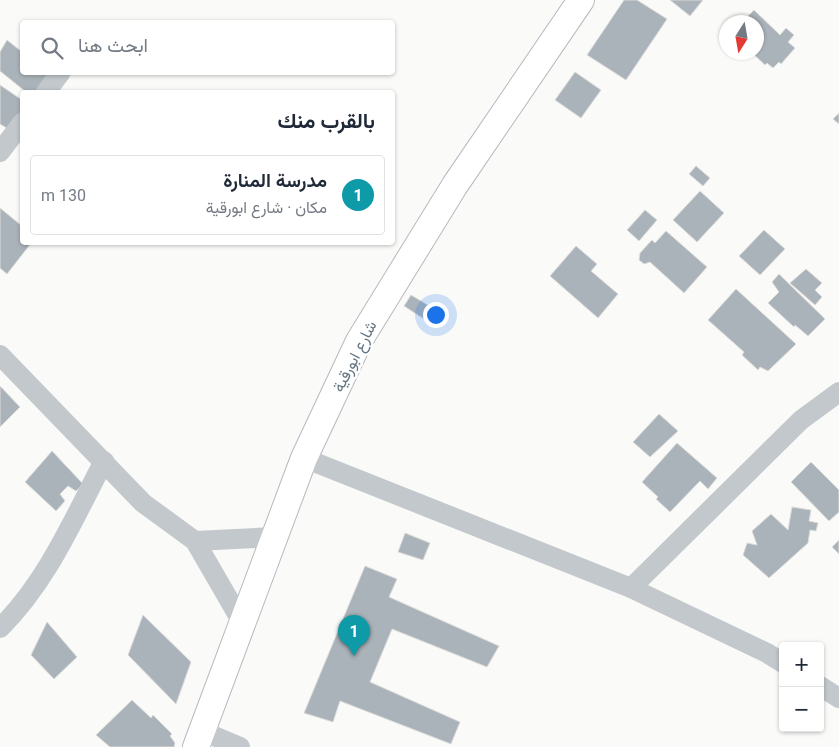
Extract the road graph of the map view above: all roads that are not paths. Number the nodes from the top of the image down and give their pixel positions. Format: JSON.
{"nodes":[{"id":1,"x":581,"y":0,"type":"edge"},
{"id":2,"x":59,"y":75,"type":"edge"},
{"id":3,"x":48,"y":90,"type":"edge"},
{"id":4,"x":20,"y":126,"type":"edge"},
{"id":5,"x":0,"y":152,"type":"edge"},
{"id":6,"x":0,"y":355,"type":"edge"},
{"id":7,"x":839,"y":392,"type":"edge"},
{"id":8,"x":304,"y":458,"type":"junction"},
{"id":9,"x":104,"y":461,"type":"junction"},
{"id":10,"x":274,"y":537,"type":"junction"},
{"id":11,"x":195,"y":541,"type":"junction"},
{"id":12,"x":631,"y":588,"type":"junction"},
{"id":13,"x":243,"y":624,"type":"junction"},
{"id":14,"x":0,"y":628,"type":"edge"},
{"id":15,"x":779,"y":660,"type":"edge"},
{"id":16,"x":822,"y":687,"type":"edge"},
{"id":17,"x":839,"y":698,"type":"edge"},
{"id":18,"x":199,"y":739,"type":"edge"},
{"id":19,"x":240,"y":747,"type":"edge"}],
"edges":[{"from":1,"to":8,"type":"main road","name":"شارع ابورقية"},
{"from":2,"to":3,"type":"street"},
{"from":4,"to":5,"type":"street"},
{"from":6,"to":9,"type":"street"},
{"from":7,"to":12,"type":"street"},
{"from":8,"to":10,"type":"main road","name":"شارع ابورقية"},
{"from":8,"to":12,"type":"street"},
{"from":9,"to":11,"type":"street"},
{"from":9,"to":14,"type":"street"},
{"from":10,"to":11,"type":"street"},
{"from":10,"to":13,"type":"main road","name":"شارع ابورقية"},
{"from":11,"to":13,"type":"street"},
{"from":12,"to":15,"type":"street"},
{"from":13,"to":18,"type":"main road","name":"شارع ابورقية"},
{"from":16,"to":17,"type":"street"},
{"from":18,"to":19,"type":"street"}]}
